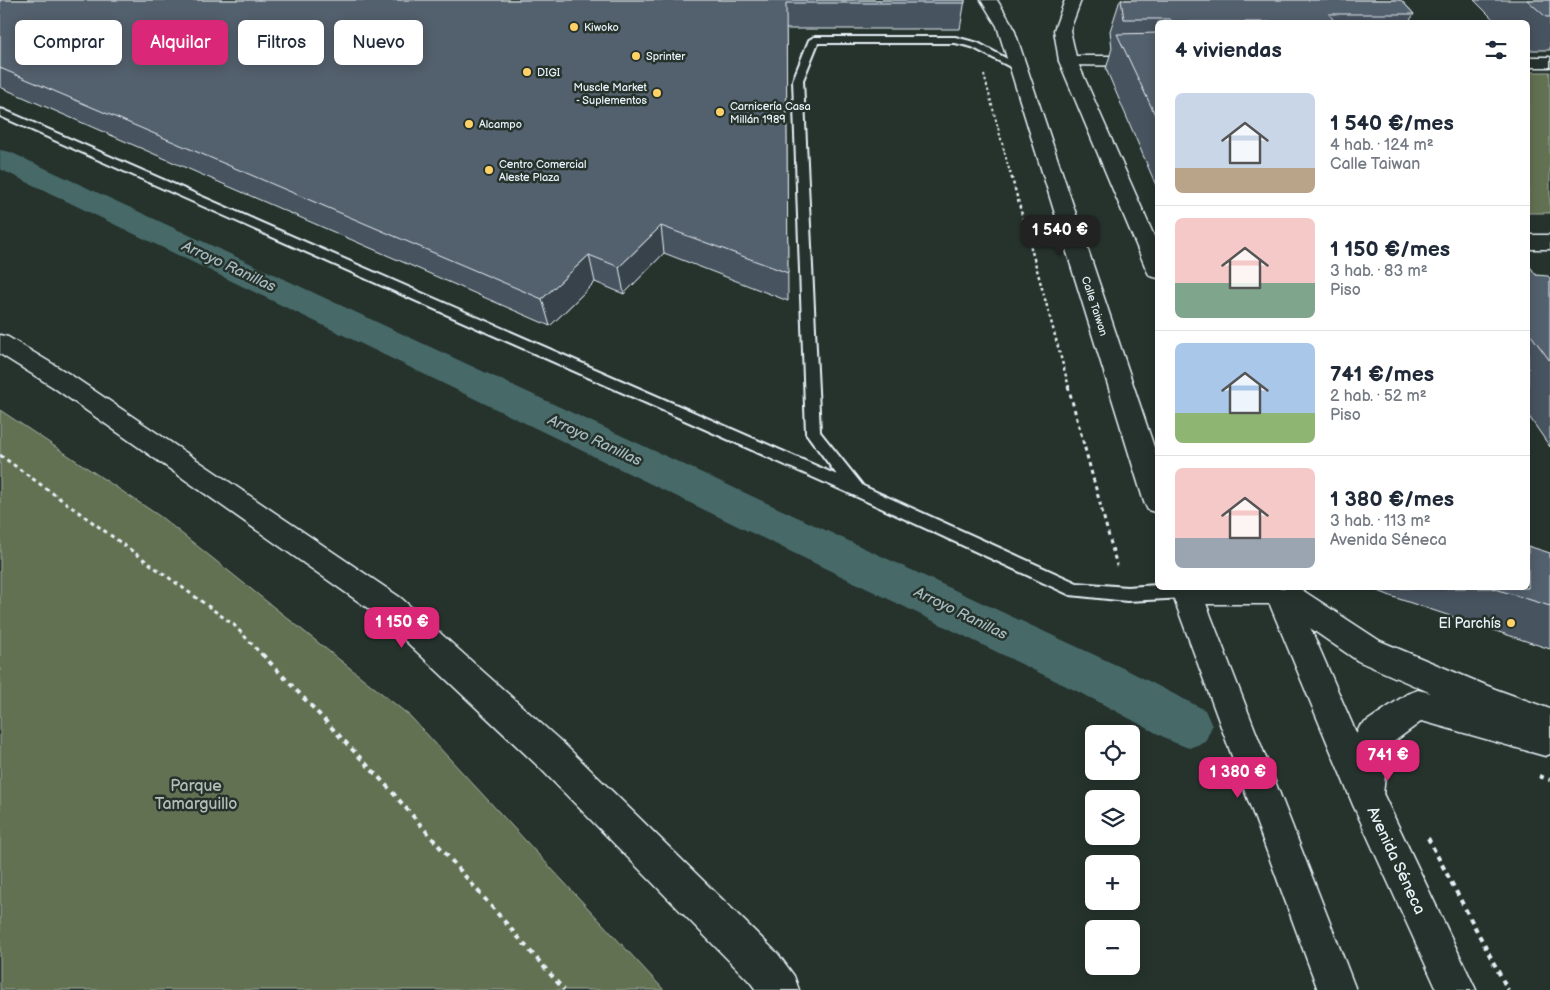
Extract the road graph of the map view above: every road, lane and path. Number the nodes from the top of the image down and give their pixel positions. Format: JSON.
{"nodes":[{"id":1,"x":989,"y":0,"type":"edge"},
{"id":2,"x":1073,"y":0,"type":"edge"},
{"id":3,"x":975,"y":45,"type":"junction"},
{"id":4,"x":1068,"y":61,"type":"junction"},
{"id":5,"x":1155,"y":61,"type":"edge"},
{"id":6,"x":1530,"y":62,"type":"edge"},
{"id":7,"x":1550,"y":62,"type":"edge"},
{"id":8,"x":1019,"y":68,"type":"junction"},
{"id":9,"x":0,"y":112,"type":"edge"},
{"id":10,"x":1152,"y":241,"type":"edge"},
{"id":11,"x":1530,"y":242,"type":"edge"},
{"id":12,"x":1550,"y":242,"type":"edge"},
{"id":13,"x":1155,"y":256,"type":"edge"},
{"id":14,"x":0,"y":343,"type":"edge"},
{"id":15,"x":0,"y":455,"type":"edge"},
{"id":16,"x":858,"y":491,"type":"junction"},
{"id":17,"x":1155,"y":493,"type":"edge"},
{"id":18,"x":1117,"y":568,"type":"dead end"},
{"id":19,"x":1174,"y":590,"type":"edge"},
{"id":20,"x":1186,"y":590,"type":"edge"},
{"id":21,"x":1279,"y":590,"type":"edge"},
{"id":22,"x":1280,"y":590,"type":"edge"},
{"id":23,"x":1550,"y":725,"type":"edge"},
{"id":24,"x":1550,"y":742,"type":"edge"},
{"id":25,"x":1532,"y":774,"type":"dead end"},
{"id":26,"x":1550,"y":780,"type":"edge"},
{"id":27,"x":1366,"y":794,"type":"junction"},
{"id":28,"x":1425,"y":832,"type":"dead end"},
{"id":29,"x":564,"y":990,"type":"edge"},
{"id":30,"x":780,"y":990,"type":"edge"},
{"id":31,"x":1336,"y":990,"type":"edge"},
{"id":32,"x":1457,"y":990,"type":"edge"},
{"id":33,"x":1508,"y":990,"type":"edge"}],
"edges":[{"from":1,"to":8,"type":"street","name":"Calle Taiwan"},
{"from":2,"to":4,"type":"street"},
{"from":3,"to":8,"type":"lane"},
{"from":3,"to":16,"type":"lane"},
{"from":3,"to":18,"type":"path"},
{"from":4,"to":5,"type":"street"},
{"from":4,"to":10,"type":"street"},
{"from":6,"to":7,"type":"street"},
{"from":8,"to":17,"type":"street","name":"Calle Taiwan"},
{"from":9,"to":16,"type":"lane"},
{"from":10,"to":13,"type":"street"},
{"from":11,"to":12,"type":"street"},
{"from":14,"to":30,"type":"street"},
{"from":15,"to":29,"type":"path"},
{"from":16,"to":19,"type":"lane"},
{"from":20,"to":31,"type":"street"},
{"from":21,"to":27,"type":"street","name":"Avenida Séneca"},
{"from":22,"to":23,"type":"street"},
{"from":24,"to":27,"type":"street"},
{"from":25,"to":26,"type":"path"},
{"from":27,"to":32,"type":"street","name":"Avenida Séneca"},
{"from":28,"to":33,"type":"path"}]}
